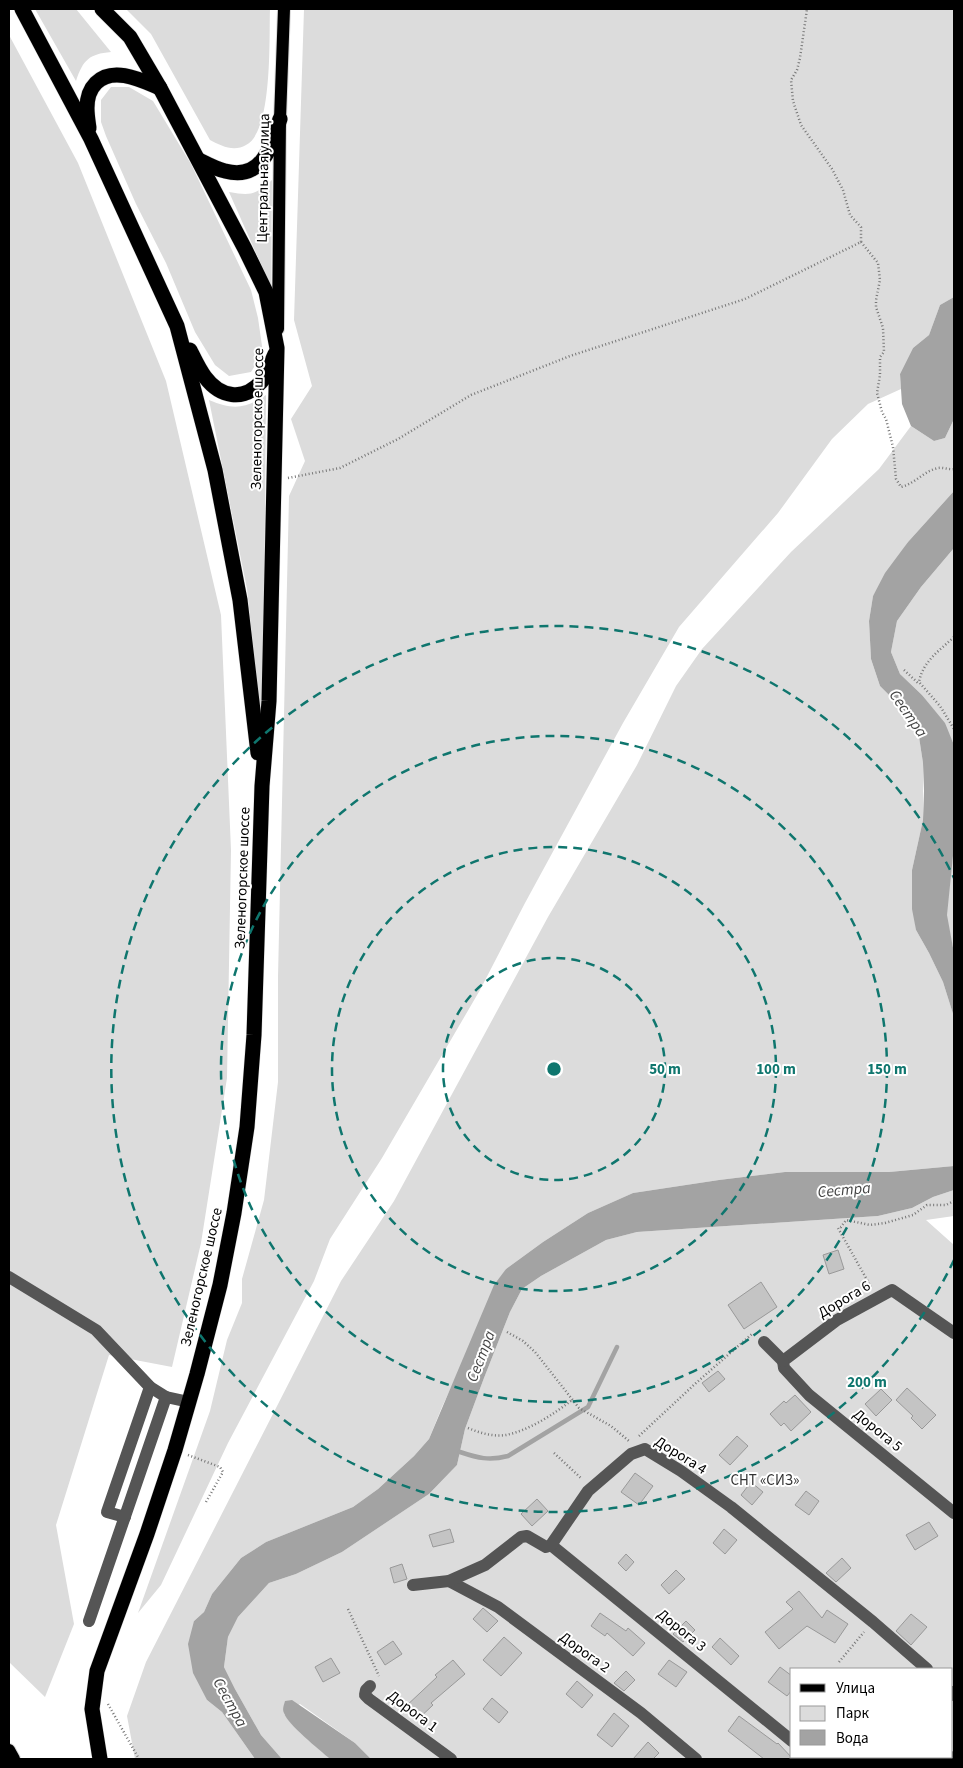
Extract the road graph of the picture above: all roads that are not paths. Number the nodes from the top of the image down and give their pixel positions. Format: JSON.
{"nodes":[{"id":1,"x":22,"y":9,"type":"edge"},
{"id":2,"x":102,"y":9,"type":"edge"},
{"id":3,"x":284,"y":9,"type":"edge"},
{"id":4,"x":160,"y":88,"type":"junction"},
{"id":5,"x":280,"y":119,"type":"junction"},
{"id":6,"x":91,"y":139,"type":"junction"},
{"id":7,"x":199,"y":160,"type":"junction"},
{"id":8,"x":177,"y":326,"type":"junction"},
{"id":9,"x":277,"y":348,"type":"junction"},
{"id":10,"x":262,"y":786,"type":"junction"},
{"id":11,"x":9,"y":1277,"type":"edge"},
{"id":12,"x":954,"y":1333,"type":"edge"},
{"id":13,"x":764,"y":1342,"type":"dead end"},
{"id":14,"x":784,"y":1365,"type":"junction"},
{"id":15,"x":150,"y":1387,"type":"junction"},
{"id":16,"x":166,"y":1397,"type":"junction"},
{"id":17,"x":189,"y":1402,"type":"junction"},
{"id":18,"x":954,"y":1513,"type":"edge"},
{"id":19,"x":125,"y":1517,"type":"junction"},
{"id":20,"x":551,"y":1546,"type":"junction"},
{"id":21,"x":449,"y":1580,"type":"junction"},
{"id":22,"x":413,"y":1586,"type":"dead end"},
{"id":23,"x":88,"y":1621,"type":"dead end"},
{"id":24,"x":926,"y":1668,"type":"edge"},
{"id":25,"x":370,"y":1686,"type":"road end"},
{"id":26,"x":790,"y":1739,"type":"edge"},
{"id":27,"x":9,"y":1750,"type":"edge"},
{"id":28,"x":14,"y":1759,"type":"edge"},
{"id":29,"x":100,"y":1759,"type":"edge"},
{"id":30,"x":451,"y":1759,"type":"edge"},
{"id":31,"x":696,"y":1759,"type":"edge"}],
"edges":[{"from":1,"to":6,"type":"highway","name":"Зеленогорское шоссе"},
{"from":2,"to":4,"type":"highway","name":"Зеленогорское шоссе"},
{"from":3,"to":5,"type":"main road","name":"Центральная улица"},
{"from":4,"to":6,"type":"highway"},
{"from":4,"to":7,"type":"highway","name":"Зеленогорское шоссе"},
{"from":5,"to":7,"type":"highway"},
{"from":5,"to":9,"type":"main road","name":"Центральная улица"},
{"from":6,"to":8,"type":"highway","name":"Зеленогорское шоссе"},
{"from":7,"to":9,"type":"highway","name":"Зеленогорское шоссе"},
{"from":8,"to":9,"type":"highway"},
{"from":8,"to":10,"type":"highway","name":"Зеленогорское шоссе"},
{"from":9,"to":10,"type":"highway","name":"Зеленогорское шоссе"},
{"from":10,"to":17,"type":"highway","name":"Зеленогорское шоссе"},
{"from":11,"to":15,"type":"street"},
{"from":12,"to":14,"type":"street","name":"Дорога 6"},
{"from":13,"to":14,"type":"street","name":"Дорога 5"},
{"from":14,"to":18,"type":"street","name":"Дорога 5"},
{"from":15,"to":16,"type":"street"},
{"from":15,"to":19,"type":"street"},
{"from":16,"to":17,"type":"street"},
{"from":16,"to":19,"type":"street"},
{"from":17,"to":29,"type":"highway","name":"Зеленогорское шоссе"},
{"from":19,"to":23,"type":"street"},
{"from":20,"to":21,"type":"street"},
{"from":20,"to":24,"type":"street","name":"Дорога 4"},
{"from":20,"to":26,"type":"street","name":"Дорога 3"},
{"from":21,"to":22,"type":"street"},
{"from":21,"to":31,"type":"street","name":"Дорога 2"},
{"from":25,"to":30,"type":"street","name":"Дорога 1"},
{"from":27,"to":28,"type":"main road"}]}
